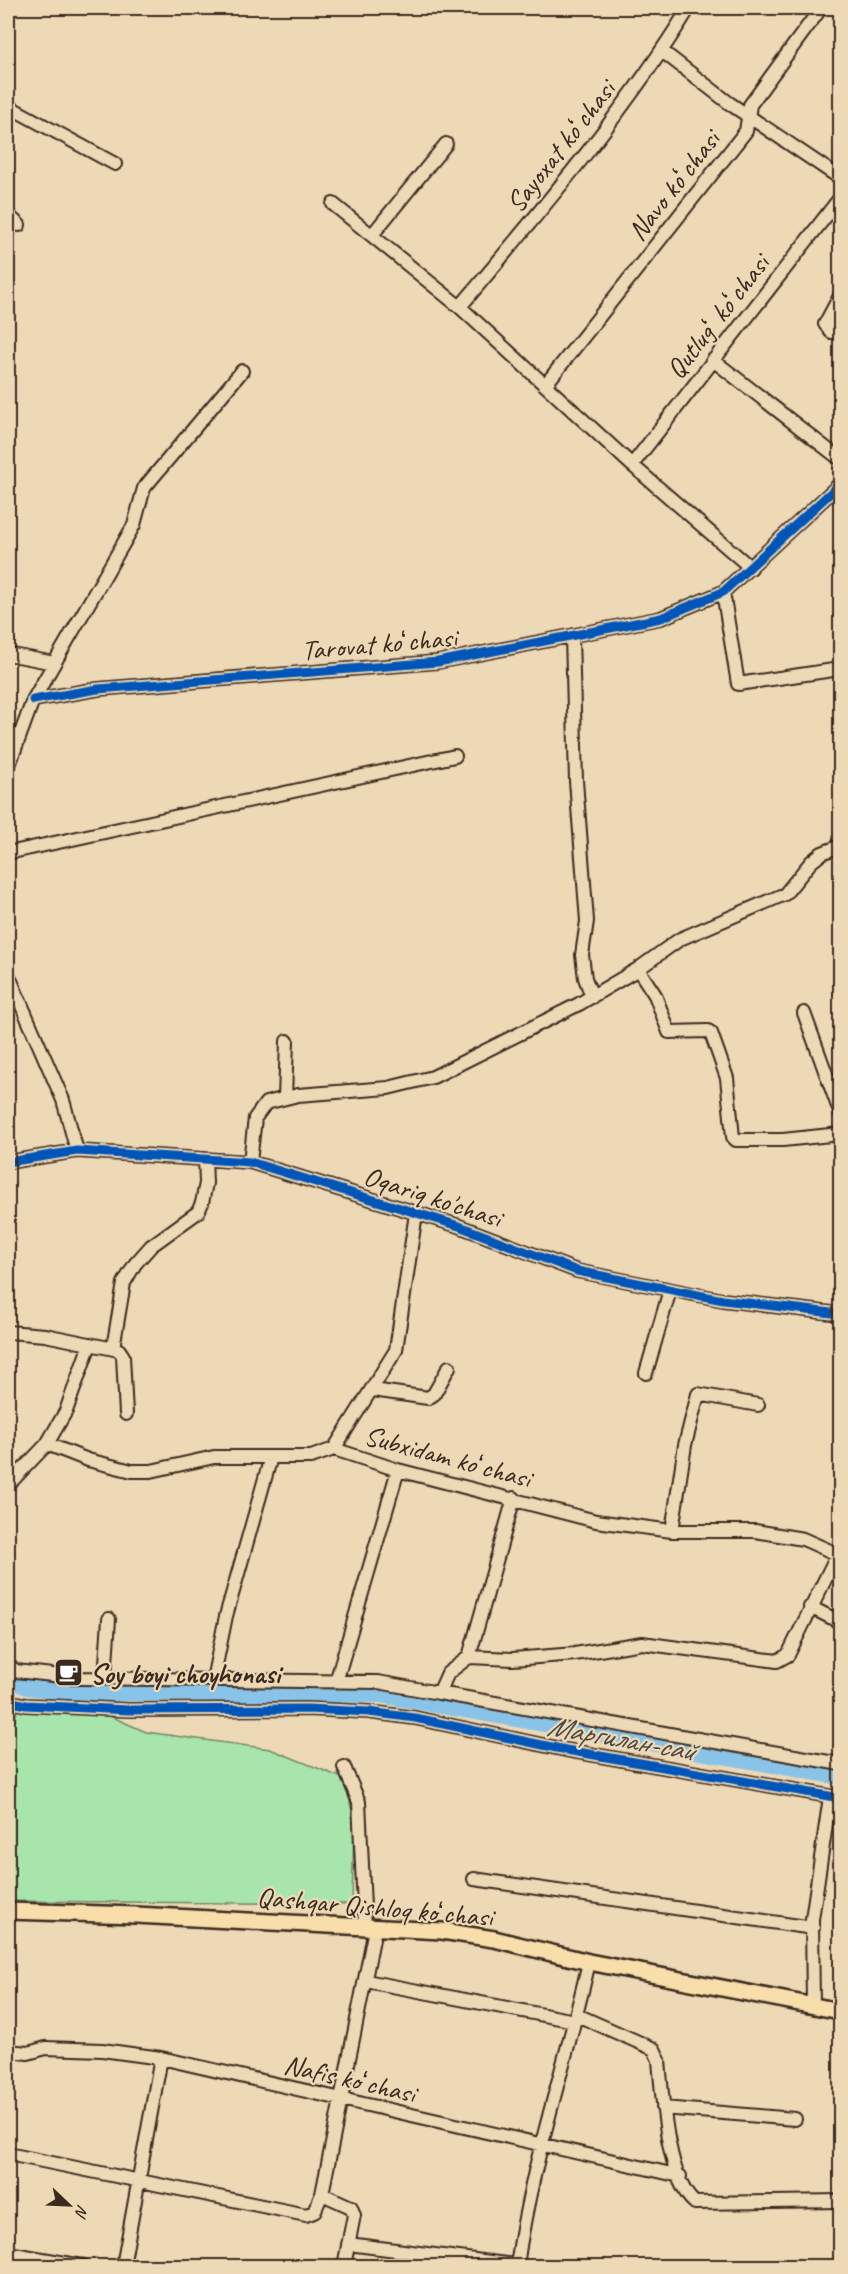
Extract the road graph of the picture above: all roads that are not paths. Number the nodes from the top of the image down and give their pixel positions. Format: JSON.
{"nodes":[{"id":1,"x":689,"y":8,"type":"edge"},
{"id":2,"x":821,"y":8,"type":"edge"},
{"id":3,"x":662,"y":51,"type":"junction"},
{"id":4,"x":8,"y":106,"type":"edge"},
{"id":5,"x":750,"y":118,"type":"junction"},
{"id":6,"x":446,"y":144,"type":"dead end"},
{"id":7,"x":115,"y":164,"type":"dead end"},
{"id":8,"x":840,"y":178,"type":"edge"},
{"id":9,"x":840,"y":198,"type":"edge"},
{"id":10,"x":333,"y":204,"type":"dead end"},
{"id":11,"x":8,"y":215,"type":"edge"},
{"id":12,"x":19,"y":225,"type":"dead end"},
{"id":13,"x":372,"y":235,"type":"junction"},
{"id":14,"x":840,"y":296,"type":"edge"},
{"id":15,"x":460,"y":307,"type":"junction"},
{"id":16,"x":831,"y":332,"type":"dead end"},
{"id":17,"x":713,"y":360,"type":"junction"},
{"id":18,"x":242,"y":371,"type":"dead end"},
{"id":19,"x":546,"y":384,"type":"junction"},
{"id":20,"x":840,"y":459,"type":"edge"},
{"id":21,"x":632,"y":465,"type":"junction"},
{"id":22,"x":840,"y":484,"type":"edge"},
{"id":23,"x":751,"y":568,"type":"junction"},
{"id":24,"x":723,"y":592,"type":"junction"},
{"id":25,"x":572,"y":637,"type":"junction"},
{"id":26,"x":8,"y":654,"type":"edge"},
{"id":27,"x":54,"y":663,"type":"junction"},
{"id":28,"x":840,"y":669,"type":"edge"},
{"id":29,"x":33,"y":700,"type":"junction"},
{"id":30,"x":12,"y":745,"type":"edge"},
{"id":31,"x":455,"y":756,"type":"dead end"},
{"id":32,"x":8,"y":768,"type":"edge"},
{"id":33,"x":840,"y":846,"type":"edge"},
{"id":34,"x":8,"y":853,"type":"edge"},
{"id":35,"x":638,"y":969,"type":"junction"},
{"id":36,"x":8,"y":974,"type":"edge"},
{"id":37,"x":592,"y":997,"type":"junction"},
{"id":38,"x":804,"y":1013,"type":"dead end"},
{"id":39,"x":287,"y":1041,"type":"dead end"},
{"id":40,"x":285,"y":1098,"type":"junction"},
{"id":41,"x":840,"y":1112,"type":"edge"},
{"id":42,"x":840,"y":1134,"type":"edge"},
{"id":43,"x":77,"y":1151,"type":"junction"},
{"id":44,"x":205,"y":1159,"type":"junction"},
{"id":45,"x":8,"y":1162,"type":"edge"},
{"id":46,"x":250,"y":1162,"type":"junction"},
{"id":47,"x":416,"y":1213,"type":"junction"},
{"id":48,"x":670,"y":1290,"type":"junction"},
{"id":49,"x":840,"y":1314,"type":"edge"},
{"id":50,"x":8,"y":1332,"type":"edge"},
{"id":51,"x":90,"y":1344,"type":"junction"},
{"id":52,"x":113,"y":1348,"type":"junction"},
{"id":53,"x":449,"y":1367,"type":"dead end"},
{"id":54,"x":646,"y":1373,"type":"dead end"},
{"id":55,"x":373,"y":1390,"type":"junction"},
{"id":56,"x":758,"y":1405,"type":"dead end"},
{"id":57,"x":126,"y":1414,"type":"dead end"},
{"id":58,"x":47,"y":1444,"type":"junction"},
{"id":59,"x":334,"y":1449,"type":"junction"},
{"id":60,"x":271,"y":1457,"type":"junction"},
{"id":61,"x":398,"y":1470,"type":"junction"},
{"id":62,"x":8,"y":1485,"type":"edge"},
{"id":63,"x":514,"y":1498,"type":"junction"},
{"id":64,"x":672,"y":1531,"type":"junction"},
{"id":65,"x":839,"y":1551,"type":"edge"},
{"id":66,"x":810,"y":1607,"type":"junction"},
{"id":67,"x":109,"y":1619,"type":"dead end"},
{"id":68,"x":840,"y":1622,"type":"edge"},
{"id":69,"x":469,"y":1657,"type":"junction"},
{"id":70,"x":8,"y":1665,"type":"edge"},
{"id":71,"x":105,"y":1678,"type":"junction"},
{"id":72,"x":213,"y":1680,"type":"junction"},
{"id":73,"x":336,"y":1682,"type":"junction"},
{"id":74,"x":439,"y":1693,"type":"junction"},
{"id":75,"x":8,"y":1701,"type":"edge"},
{"id":76,"x":840,"y":1764,"type":"edge"},
{"id":77,"x":344,"y":1767,"type":"dead end"},
{"id":78,"x":835,"y":1797,"type":"edge"},
{"id":79,"x":474,"y":1879,"type":"dead end"},
{"id":80,"x":8,"y":1911,"type":"edge"},
{"id":81,"x":370,"y":1928,"type":"junction"},
{"id":82,"x":813,"y":1928,"type":"junction"},
{"id":83,"x":589,"y":1962,"type":"junction"},
{"id":84,"x":366,"y":1981,"type":"junction"},
{"id":85,"x":813,"y":2005,"type":"junction"},
{"id":86,"x":840,"y":2011,"type":"edge"},
{"id":87,"x":576,"y":2018,"type":"junction"},
{"id":88,"x":8,"y":2052,"type":"edge"},
{"id":89,"x":161,"y":2058,"type":"junction"},
{"id":90,"x":339,"y":2100,"type":"junction"},
{"id":91,"x":663,"y":2108,"type":"junction"},
{"id":92,"x":795,"y":2119,"type":"dead end"},
{"id":93,"x":540,"y":2146,"type":"junction"},
{"id":94,"x":8,"y":2154,"type":"edge"},
{"id":95,"x":680,"y":2176,"type":"junction"},
{"id":96,"x":138,"y":2179,"type":"junction"},
{"id":97,"x":322,"y":2194,"type":"junction"},
{"id":98,"x":840,"y":2201,"type":"edge"},
{"id":99,"x":348,"y":2244,"type":"junction"},
{"id":100,"x":8,"y":2253,"type":"edge"},
{"id":101,"x":83,"y":2266,"type":"edge"},
{"id":102,"x":123,"y":2266,"type":"edge"},
{"id":103,"x":344,"y":2266,"type":"edge"},
{"id":104,"x":517,"y":2266,"type":"edge"},
{"id":105,"x":523,"y":2266,"type":"edge"}],
"edges":[{"from":1,"to":3,"type":"street","name":"Sayoxat koʻchasi"},
{"from":2,"to":5,"type":"street","name":"Navo koʻchasi"},
{"from":3,"to":5,"type":"street"},
{"from":3,"to":15,"type":"street","name":"Sayoxat koʻchasi"},
{"from":4,"to":7,"type":"street"},
{"from":5,"to":8,"type":"street"},
{"from":5,"to":19,"type":"street","name":"Navo koʻchasi"},
{"from":6,"to":13,"type":"street"},
{"from":9,"to":17,"type":"street","name":"Qutlugʻ koʻchasi"},
{"from":10,"to":13,"type":"street"},
{"from":11,"to":12,"type":"street"},
{"from":13,"to":15,"type":"street"},
{"from":14,"to":16,"type":"street"},
{"from":15,"to":19,"type":"street"},
{"from":17,"to":20,"type":"street"},
{"from":17,"to":21,"type":"street","name":"Qutlugʻ koʻchasi"},
{"from":18,"to":27,"type":"street"},
{"from":19,"to":21,"type":"street"},
{"from":21,"to":23,"type":"street"},
{"from":22,"to":23,"type":"street","name":"Tarovat koʻchasi"},
{"from":23,"to":24,"type":"street","name":"Tarovat koʻchasi"},
{"from":24,"to":25,"type":"street","name":"Tarovat koʻchasi"},
{"from":24,"to":28,"type":"street"},
{"from":25,"to":29,"type":"street","name":"Tarovat koʻchasi"},
{"from":25,"to":37,"type":"street"},
{"from":26,"to":27,"type":"street"},
{"from":27,"to":29,"type":"street"},
{"from":29,"to":30,"type":"street"},
{"from":30,"to":32,"type":"street"},
{"from":31,"to":34,"type":"street"},
{"from":33,"to":35,"type":"street"},
{"from":35,"to":37,"type":"street"},
{"from":35,"to":42,"type":"street"},
{"from":36,"to":43,"type":"street"},
{"from":37,"to":40,"type":"street"},
{"from":38,"to":41,"type":"street"},
{"from":39,"to":40,"type":"street"},
{"from":40,"to":46,"type":"street"},
{"from":43,"to":44,"type":"street","name":"Oqariq ko'chasi"},
{"from":43,"to":45,"type":"street","name":"Oqariq ko'chasi"},
{"from":44,"to":46,"type":"street","name":"Oqariq ko'chasi"},
{"from":44,"to":52,"type":"street"},
{"from":46,"to":47,"type":"street","name":"Oqariq ko'chasi"},
{"from":47,"to":48,"type":"street","name":"Oqariq ko'chasi"},
{"from":47,"to":55,"type":"street"},
{"from":48,"to":49,"type":"street","name":"Oqariq ko'chasi"},
{"from":48,"to":54,"type":"street"},
{"from":50,"to":51,"type":"street"},
{"from":51,"to":52,"type":"street"},
{"from":51,"to":58,"type":"street"},
{"from":52,"to":57,"type":"street"},
{"from":53,"to":55,"type":"street"},
{"from":55,"to":59,"type":"street"},
{"from":56,"to":64,"type":"street"},
{"from":58,"to":60,"type":"street","name":"Subxidam koʻchasi"},
{"from":58,"to":62,"type":"street"},
{"from":59,"to":60,"type":"street","name":"Subxidam koʻchasi"},
{"from":59,"to":61,"type":"street","name":"Subxidam koʻchasi"},
{"from":60,"to":72,"type":"street"},
{"from":61,"to":63,"type":"street","name":"Subxidam koʻchasi"},
{"from":61,"to":73,"type":"street"},
{"from":63,"to":64,"type":"street","name":"Subxidam koʻchasi"},
{"from":63,"to":69,"type":"street"},
{"from":64,"to":65,"type":"street","name":"Subxidam koʻchasi"},
{"from":65,"to":66,"type":"street"},
{"from":66,"to":68,"type":"street"},
{"from":66,"to":69,"type":"street"},
{"from":67,"to":71,"type":"street"},
{"from":69,"to":74,"type":"street"},
{"from":70,"to":71,"type":"street"},
{"from":71,"to":72,"type":"street"},
{"from":72,"to":73,"type":"street"},
{"from":73,"to":74,"type":"street"},
{"from":74,"to":76,"type":"street"},
{"from":75,"to":78,"type":"street"},
{"from":77,"to":81,"type":"street"},
{"from":78,"to":82,"type":"street"},
{"from":79,"to":82,"type":"street"},
{"from":80,"to":81,"type":"main road","name":"Qashqar Qishloq koʻchasi"},
{"from":81,"to":83,"type":"main road","name":"Qashqar Qishloq koʻchasi"},
{"from":81,"to":84,"type":"street"},
{"from":82,"to":85,"type":"street"},
{"from":83,"to":85,"type":"main road","name":"Qashqar Qishloq koʻchasi"},
{"from":83,"to":87,"type":"street"},
{"from":84,"to":87,"type":"street"},
{"from":84,"to":90,"type":"street"},
{"from":85,"to":86,"type":"main road","name":"Qashqar Qishloq koʻchasi"},
{"from":87,"to":91,"type":"street"},
{"from":87,"to":93,"type":"street"},
{"from":88,"to":89,"type":"street","name":"Nafis koʻchasi"},
{"from":89,"to":90,"type":"street","name":"Nafis koʻchasi"},
{"from":89,"to":96,"type":"street"},
{"from":90,"to":93,"type":"street","name":"Nafis koʻchasi"},
{"from":90,"to":97,"type":"street"},
{"from":91,"to":92,"type":"street"},
{"from":91,"to":95,"type":"street"},
{"from":93,"to":95,"type":"street","name":"Nafis koʻchasi"},
{"from":93,"to":104,"type":"street"},
{"from":94,"to":96,"type":"street"},
{"from":95,"to":98,"type":"street"},
{"from":96,"to":97,"type":"street"},
{"from":96,"to":102,"type":"street"},
{"from":97,"to":99,"type":"street"},
{"from":99,"to":103,"type":"street"},
{"from":99,"to":104,"type":"street"},
{"from":100,"to":101,"type":"street"},
{"from":104,"to":105,"type":"street"}]}
